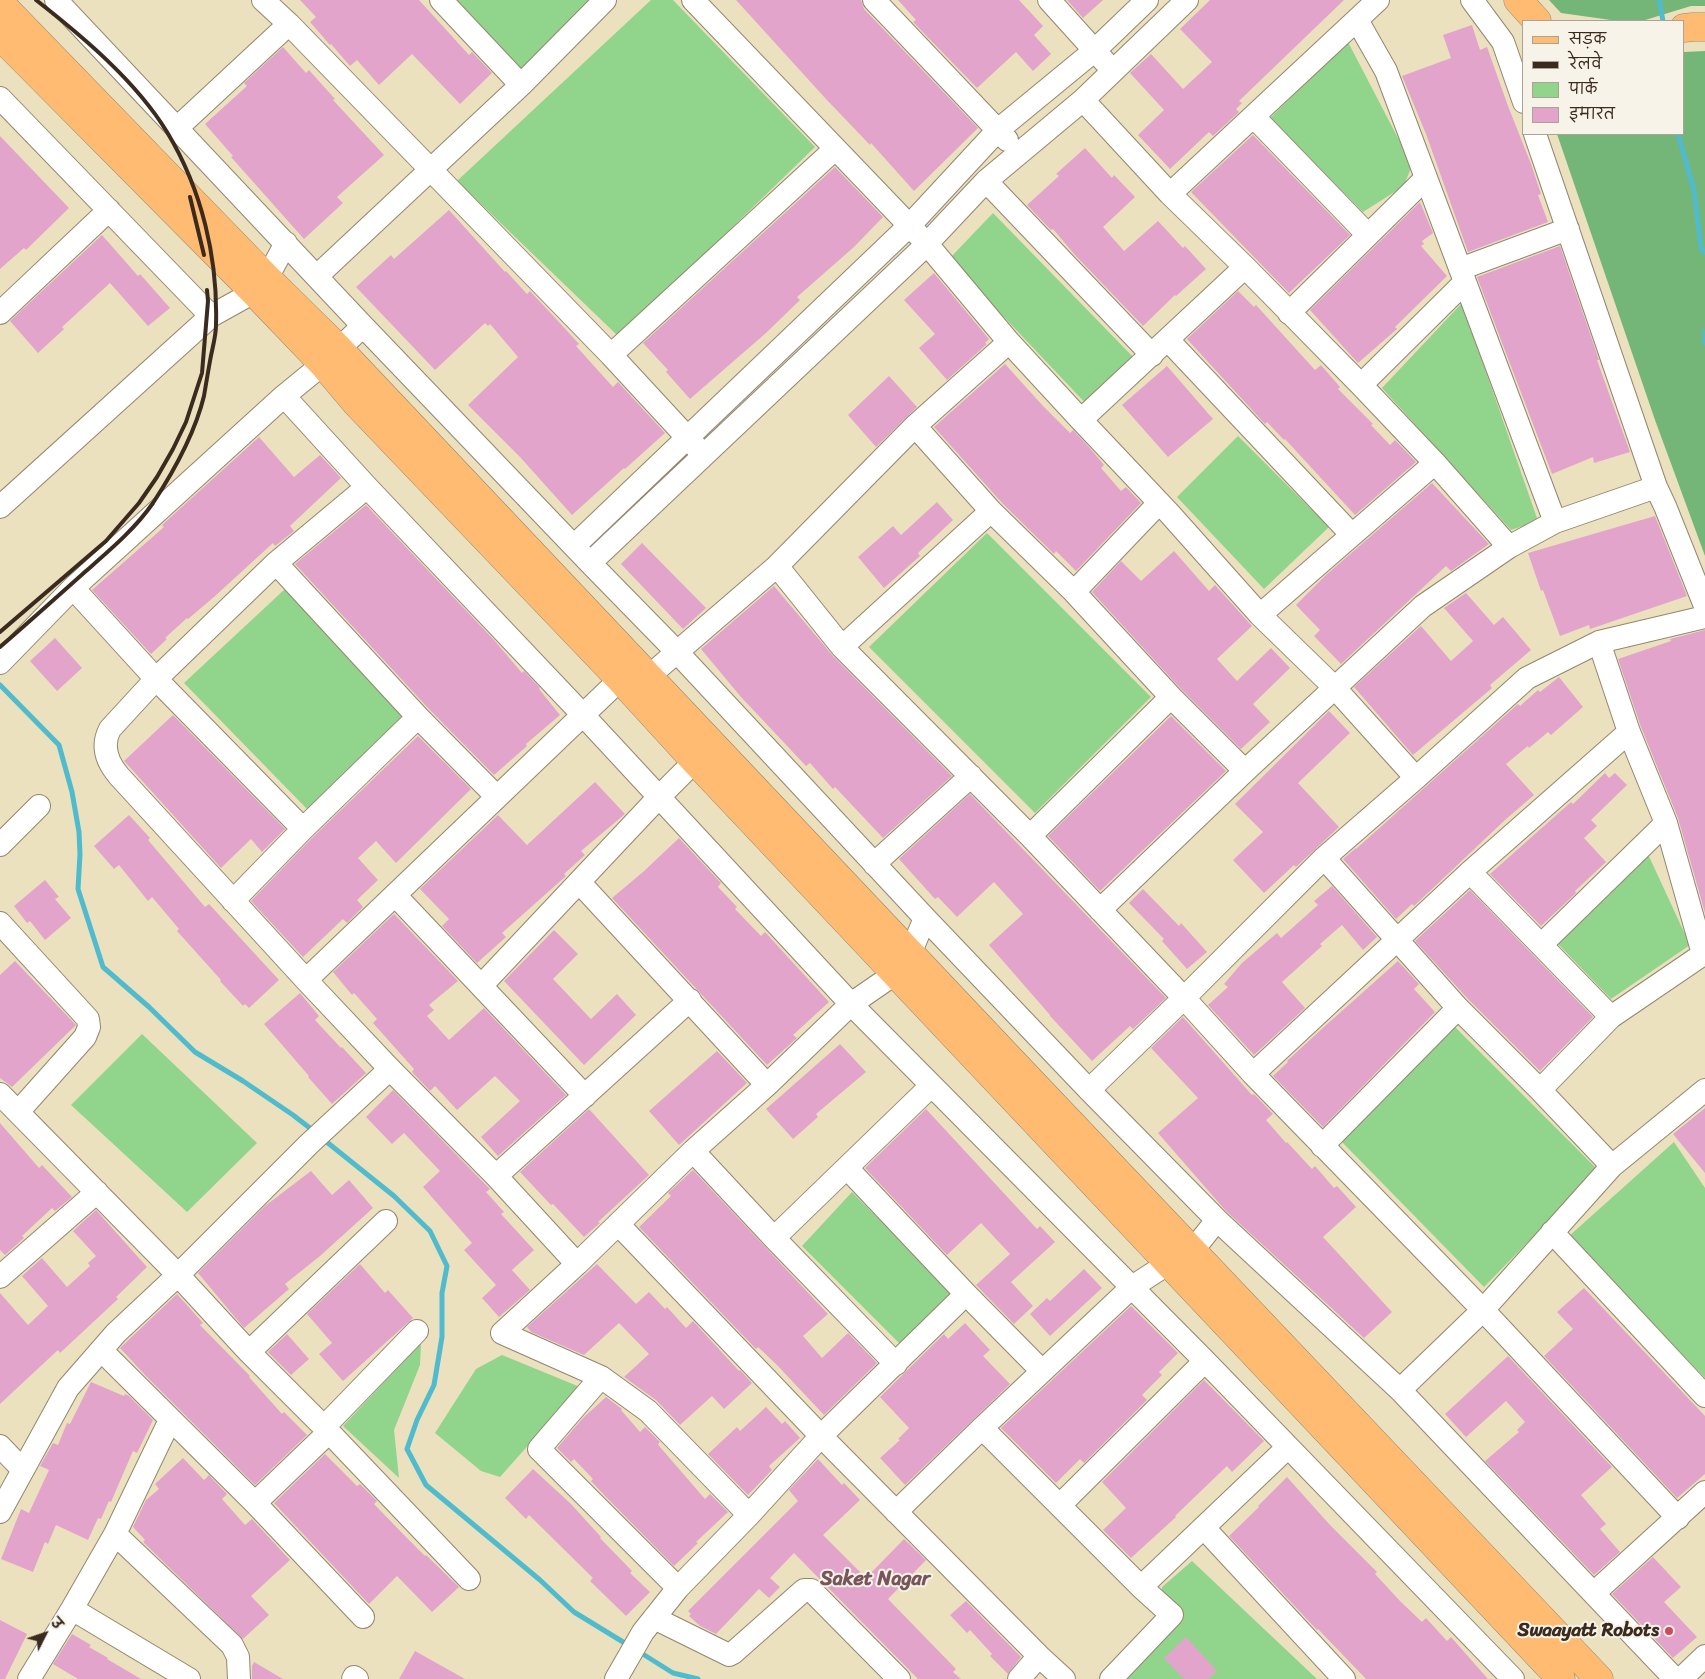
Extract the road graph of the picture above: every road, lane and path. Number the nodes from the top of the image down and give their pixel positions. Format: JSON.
{"nodes":[{"id":1,"x":56,"y":0,"type":"edge"},
{"id":2,"x":263,"y":0,"type":"edge"},
{"id":3,"x":441,"y":0,"type":"edge"},
{"id":4,"x":605,"y":0,"type":"edge"},
{"id":5,"x":693,"y":0,"type":"edge"},
{"id":6,"x":874,"y":0,"type":"edge"},
{"id":7,"x":1049,"y":0,"type":"edge"},
{"id":8,"x":1146,"y":0,"type":"edge"},
{"id":9,"x":1187,"y":0,"type":"edge"},
{"id":10,"x":1378,"y":0,"type":"edge"},
{"id":11,"x":1472,"y":0,"type":"edge"},
{"id":12,"x":1518,"y":0,"type":"edge"},
{"id":13,"x":0,"y":3,"type":"edge"},
{"id":14,"x":1357,"y":20,"type":"junction"},
{"id":15,"x":1536,"y":20,"type":"edge"},
{"id":16,"x":289,"y":24,"type":"junction"},
{"id":17,"x":0,"y":36,"type":"edge"},
{"id":18,"x":1094,"y":51,"type":"junction"},
{"id":19,"x":1113,"y":71,"type":"junction"},
{"id":20,"x":521,"y":85,"type":"junction"},
{"id":21,"x":1522,"y":96,"type":"edge"},
{"id":22,"x":0,"y":98,"type":"edge"},
{"id":23,"x":1083,"y":100,"type":"junction"},
{"id":24,"x":1254,"y":116,"type":"junction"},
{"id":25,"x":177,"y":128,"type":"junction"},
{"id":26,"x":998,"y":130,"type":"junction"},
{"id":27,"x":1535,"y":135,"type":"edge"},
{"id":28,"x":835,"y":149,"type":"junction"},
{"id":29,"x":1019,"y":153,"type":"junction"},
{"id":30,"x":432,"y":170,"type":"junction"},
{"id":31,"x":1426,"y":178,"type":"junction"},
{"id":32,"x":986,"y":180,"type":"junction"},
{"id":33,"x":1170,"y":194,"type":"junction"},
{"id":34,"x":108,"y":210,"type":"junction"},
{"id":35,"x":910,"y":225,"type":"junction"},
{"id":36,"x":1568,"y":229,"type":"junction"},
{"id":37,"x":1368,"y":235,"type":"junction"},
{"id":38,"x":286,"y":243,"type":"junction"},
{"id":39,"x":927,"y":244,"type":"junction"},
{"id":40,"x":1245,"y":266,"type":"junction"},
{"id":41,"x":317,"y":276,"type":"junction"},
{"id":42,"x":1463,"y":276,"type":"junction"},
{"id":43,"x":260,"y":285,"type":"junction"},
{"id":44,"x":0,"y":313,"type":"edge"},
{"id":45,"x":1289,"y":313,"type":"junction"},
{"id":46,"x":211,"y":316,"type":"junction"},
{"id":47,"x":364,"y":326,"type":"junction"},
{"id":48,"x":1009,"y":342,"type":"junction"},
{"id":49,"x":1160,"y":348,"type":"junction"},
{"id":50,"x":611,"y":355,"type":"junction"},
{"id":51,"x":331,"y":357,"type":"junction"},
{"id":52,"x":1361,"y":385,"type":"junction"},
{"id":53,"x":284,"y":396,"type":"junction"},
{"id":54,"x":1081,"y":420,"type":"junction"},
{"id":55,"x":915,"y":426,"type":"junction"},
{"id":56,"x":688,"y":438,"type":"junction"},
{"id":57,"x":703,"y":455,"type":"junction"},
{"id":58,"x":1435,"y":463,"type":"junction"},
{"id":59,"x":367,"y":487,"type":"junction"},
{"id":60,"x":1656,"y":487,"type":"junction"},
{"id":61,"x":1159,"y":503,"type":"junction"},
{"id":62,"x":0,"y":507,"type":"edge"},
{"id":63,"x":991,"y":511,"type":"junction"},
{"id":64,"x":1555,"y":522,"type":"junction"},
{"id":65,"x":1352,"y":535,"type":"junction"},
{"id":66,"x":574,"y":546,"type":"junction"},
{"id":67,"x":1509,"y":547,"type":"junction"},
{"id":68,"x":276,"y":563,"type":"junction"},
{"id":69,"x":590,"y":563,"type":"junction"},
{"id":70,"x":777,"y":566,"type":"junction"},
{"id":71,"x":73,"y":588,"type":"junction"},
{"id":72,"x":1074,"y":592,"type":"junction"},
{"id":73,"x":1705,"y":606,"type":"edge"},
{"id":74,"x":1260,"y":615,"type":"junction"},
{"id":75,"x":1705,"y":617,"type":"edge"},
{"id":76,"x":1599,"y":642,"type":"junction"},
{"id":77,"x":842,"y":647,"type":"junction"},
{"id":78,"x":677,"y":652,"type":"junction"},
{"id":79,"x":1,"y":662,"type":"edge"},
{"id":80,"x":635,"y":673,"type":"junction"},
{"id":81,"x":156,"y":679,"type":"junction"},
{"id":82,"x":1334,"y":687,"type":"junction"},
{"id":83,"x":1171,"y":697,"type":"junction"},
{"id":84,"x":583,"y":715,"type":"junction"},
{"id":85,"x":418,"y":717,"type":"junction"},
{"id":86,"x":1630,"y":732,"type":"junction"},
{"id":87,"x":695,"y":761,"type":"junction"},
{"id":88,"x":1245,"y":770,"type":"junction"},
{"id":89,"x":970,"y":776,"type":"junction"},
{"id":90,"x":1416,"y":778,"type":"junction"},
{"id":91,"x":497,"y":797,"type":"junction"},
{"id":92,"x":658,"y":797,"type":"junction"},
{"id":93,"x":38,"y":806,"type":"dead end"},
{"id":94,"x":1666,"y":823,"type":"junction"},
{"id":95,"x":303,"y":829,"type":"junction"},
{"id":96,"x":1030,"y":836,"type":"junction"},
{"id":97,"x":0,"y":845,"type":"edge"},
{"id":98,"x":1324,"y":858,"type":"junction"},
{"id":99,"x":874,"y":864,"type":"junction"},
{"id":100,"x":1470,"y":872,"type":"junction"},
{"id":101,"x":579,"y":882,"type":"junction"},
{"id":102,"x":395,"y":896,"type":"junction"},
{"id":103,"x":233,"y":901,"type":"junction"},
{"id":104,"x":1100,"y":910,"type":"junction"},
{"id":105,"x":925,"y":918,"type":"junction"},
{"id":106,"x":0,"y":923,"type":"edge"},
{"id":107,"x":1397,"y":940,"type":"junction"},
{"id":108,"x":1541,"y":944,"type":"junction"},
{"id":109,"x":1704,"y":954,"type":"edge"},
{"id":110,"x":903,"y":963,"type":"junction"},
{"id":111,"x":306,"y":980,"type":"junction"},
{"id":112,"x":481,"y":986,"type":"junction"},
{"id":113,"x":1184,"y":998,"type":"junction"},
{"id":114,"x":690,"y":1000,"type":"junction"},
{"id":115,"x":851,"y":1004,"type":"junction"},
{"id":116,"x":1458,"y":1008,"type":"junction"},
{"id":117,"x":1611,"y":1017,"type":"junction"},
{"id":118,"x":390,"y":1069,"type":"junction"},
{"id":119,"x":1253,"y":1074,"type":"junction"},
{"id":120,"x":767,"y":1085,"type":"junction"},
{"id":121,"x":931,"y":1086,"type":"junction"},
{"id":122,"x":1089,"y":1090,"type":"junction"},
{"id":123,"x":1540,"y":1090,"type":"junction"},
{"id":124,"x":1705,"y":1090,"type":"edge"},
{"id":125,"x":0,"y":1094,"type":"edge"},
{"id":126,"x":585,"y":1096,"type":"junction"},
{"id":127,"x":18,"y":1112,"type":"junction"},
{"id":128,"x":1322,"y":1146,"type":"junction"},
{"id":129,"x":694,"y":1151,"type":"junction"},
{"id":130,"x":1612,"y":1166,"type":"junction"},
{"id":131,"x":847,"y":1168,"type":"junction"},
{"id":132,"x":496,"y":1176,"type":"junction"},
{"id":133,"x":97,"y":1192,"type":"junction"},
{"id":134,"x":1217,"y":1220,"type":"junction"},
{"id":135,"x":386,"y":1221,"type":"dead end"},
{"id":136,"x":618,"y":1224,"type":"junction"},
{"id":137,"x":1552,"y":1232,"type":"junction"},
{"id":138,"x":774,"y":1238,"type":"junction"},
{"id":139,"x":1193,"y":1250,"type":"junction"},
{"id":140,"x":1169,"y":1263,"type":"junction"},
{"id":141,"x":577,"y":1264,"type":"junction"},
{"id":142,"x":178,"y":1275,"type":"junction"},
{"id":143,"x":0,"y":1276,"type":"edge"},
{"id":144,"x":1132,"y":1287,"type":"junction"},
{"id":145,"x":966,"y":1294,"type":"junction"},
{"id":146,"x":1483,"y":1310,"type":"junction"},
{"id":147,"x":417,"y":1331,"type":"dead end"},
{"id":148,"x":101,"y":1350,"type":"junction"},
{"id":149,"x":249,"y":1352,"type":"junction"},
{"id":150,"x":1205,"y":1361,"type":"junction"},
{"id":151,"x":896,"y":1364,"type":"junction"},
{"id":152,"x":1042,"y":1371,"type":"junction"},
{"id":153,"x":601,"y":1376,"type":"junction"},
{"id":154,"x":1400,"y":1390,"type":"junction"},
{"id":155,"x":1705,"y":1396,"type":"edge"},
{"id":156,"x":170,"y":1420,"type":"junction"},
{"id":157,"x":982,"y":1428,"type":"junction"},
{"id":158,"x":326,"y":1429,"type":"junction"},
{"id":159,"x":821,"y":1436,"type":"junction"},
{"id":160,"x":0,"y":1446,"type":"edge"},
{"id":161,"x":1287,"y":1448,"type":"junction"},
{"id":162,"x":23,"y":1470,"type":"junction"},
{"id":163,"x":1705,"y":1492,"type":"edge"},
{"id":164,"x":255,"y":1503,"type":"junction"},
{"id":165,"x":1060,"y":1505,"type":"junction"},
{"id":166,"x":0,"y":1512,"type":"edge"},
{"id":167,"x":896,"y":1512,"type":"junction"},
{"id":168,"x":749,"y":1516,"type":"junction"},
{"id":169,"x":1678,"y":1518,"type":"junction"},
{"id":170,"x":1204,"y":1528,"type":"junction"},
{"id":171,"x":115,"y":1534,"type":"junction"},
{"id":172,"x":469,"y":1579,"type":"dead end"},
{"id":173,"x":1141,"y":1587,"type":"junction"},
{"id":174,"x":678,"y":1588,"type":"junction"},
{"id":175,"x":1594,"y":1593,"type":"junction"},
{"id":176,"x":72,"y":1609,"type":"junction"},
{"id":177,"x":363,"y":1617,"type":"dead end"},
{"id":178,"x":649,"y":1625,"type":"junction"},
{"id":179,"x":1039,"y":1656,"type":"junction"},
{"id":180,"x":1705,"y":1656,"type":"edge"},
{"id":181,"x":236,"y":1660,"type":"edge"},
{"id":182,"x":1664,"y":1669,"type":"edge"},
{"id":183,"x":620,"y":1673,"type":"edge"},
{"id":184,"x":29,"y":1679,"type":"edge"},
{"id":185,"x":189,"y":1679,"type":"edge"},
{"id":186,"x":353,"y":1679,"type":"edge"},
{"id":187,"x":357,"y":1679,"type":"edge"},
{"id":188,"x":899,"y":1679,"type":"edge"},
{"id":189,"x":1019,"y":1679,"type":"edge"},
{"id":190,"x":1064,"y":1679,"type":"edge"},
{"id":191,"x":1111,"y":1679,"type":"edge"},
{"id":192,"x":1344,"y":1679,"type":"edge"},
{"id":193,"x":1513,"y":1679,"type":"edge"},
{"id":194,"x":1561,"y":1679,"type":"edge"},
{"id":195,"x":1599,"y":1679,"type":"edge"},
{"id":196,"x":1681,"y":1679,"type":"edge"}],
"edges":[{"from":1,"to":25,"type":"street"},
{"from":2,"to":16,"type":"street"},
{"from":3,"to":20,"type":"street"},
{"from":4,"to":20,"type":"street"},
{"from":5,"to":28,"type":"street"},
{"from":6,"to":26,"type":"street"},
{"from":7,"to":18,"type":"street"},
{"from":8,"to":18,"type":"street"},
{"from":9,"to":19,"type":"street"},
{"from":10,"to":14,"type":"street"},
{"from":11,"to":21,"type":"street"},
{"from":12,"to":15,"type":"main road"},
{"from":13,"to":43,"type":"main road"},
{"from":14,"to":24,"type":"street"},
{"from":14,"to":31,"type":"street"},
{"from":16,"to":25,"type":"street"},
{"from":16,"to":30,"type":"street"},
{"from":17,"to":43,"type":"main road"},
{"from":18,"to":19,"type":"street"},
{"from":18,"to":26,"type":"street"},
{"from":19,"to":23,"type":"street"},
{"from":20,"to":30,"type":"street"},
{"from":22,"to":34,"type":"street"},
{"from":23,"to":29,"type":"street"},
{"from":23,"to":33,"type":"street"},
{"from":24,"to":33,"type":"street"},
{"from":24,"to":37,"type":"street"},
{"from":25,"to":38,"type":"street"},
{"from":26,"to":29,"type":"street"},
{"from":26,"to":35,"type":"street"},
{"from":27,"to":36,"type":"street"},
{"from":28,"to":35,"type":"street"},
{"from":28,"to":50,"type":"street"},
{"from":29,"to":32,"type":"street"},
{"from":30,"to":41,"type":"street"},
{"from":30,"to":50,"type":"street"},
{"from":31,"to":37,"type":"street"},
{"from":31,"to":42,"type":"street"},
{"from":32,"to":39,"type":"street"},
{"from":32,"to":49,"type":"street"},
{"from":33,"to":40,"type":"street"},
{"from":34,"to":44,"type":"street"},
{"from":34,"to":46,"type":"street"},
{"from":35,"to":39,"type":"street"},
{"from":35,"to":56,"type":"street"},
{"from":36,"to":42,"type":"street"},
{"from":36,"to":60,"type":"street"},
{"from":37,"to":45,"type":"street"},
{"from":38,"to":41,"type":"street"},
{"from":38,"to":43,"type":"street"},
{"from":39,"to":48,"type":"street"},
{"from":39,"to":57,"type":"street"},
{"from":40,"to":45,"type":"street"},
{"from":40,"to":49,"type":"street"},
{"from":41,"to":47,"type":"street"},
{"from":42,"to":52,"type":"street"},
{"from":42,"to":64,"type":"street"},
{"from":43,"to":46,"type":"street"},
{"from":43,"to":51,"type":"main road"},
{"from":45,"to":52,"type":"street"},
{"from":46,"to":62,"type":"street"},
{"from":47,"to":51,"type":"street"},
{"from":47,"to":66,"type":"street"},
{"from":48,"to":54,"type":"street"},
{"from":48,"to":55,"type":"street"},
{"from":49,"to":54,"type":"street"},
{"from":49,"to":65,"type":"street"},
{"from":50,"to":56,"type":"street"},
{"from":51,"to":53,"type":"street"},
{"from":51,"to":80,"type":"main road"},
{"from":52,"to":58,"type":"street"},
{"from":53,"to":59,"type":"street"},
{"from":53,"to":71,"type":"street"},
{"from":54,"to":61,"type":"street"},
{"from":55,"to":63,"type":"street"},
{"from":55,"to":70,"type":"street"},
{"from":56,"to":57,"type":"street"},
{"from":56,"to":66,"type":"street"},
{"from":57,"to":69,"type":"street"},
{"from":58,"to":65,"type":"street"},
{"from":58,"to":67,"type":"street"},
{"from":59,"to":68,"type":"street"},
{"from":59,"to":84,"type":"street"},
{"from":60,"to":64,"type":"street"},
{"from":60,"to":73,"type":"street"},
{"from":61,"to":72,"type":"street"},
{"from":61,"to":74,"type":"street"},
{"from":63,"to":72,"type":"street"},
{"from":63,"to":77,"type":"street"},
{"from":64,"to":67,"type":"street"},
{"from":65,"to":74,"type":"street"},
{"from":66,"to":69,"type":"street"},
{"from":67,"to":82,"type":"street"},
{"from":68,"to":81,"type":"street"},
{"from":68,"to":85,"type":"street"},
{"from":69,"to":78,"type":"street"},
{"from":70,"to":77,"type":"street"},
{"from":70,"to":78,"type":"street"},
{"from":71,"to":79,"type":"street"},
{"from":71,"to":81,"type":"street"},
{"from":72,"to":83,"type":"street"},
{"from":74,"to":82,"type":"street"},
{"from":75,"to":76,"type":"street"},
{"from":76,"to":86,"type":"street"},
{"from":76,"to":90,"type":"street"},
{"from":77,"to":89,"type":"street"},
{"from":78,"to":80,"type":"street"},
{"from":78,"to":99,"type":"street"},
{"from":80,"to":84,"type":"street"},
{"from":80,"to":87,"type":"main road"},
{"from":80,"to":110,"type":"main road"},
{"from":81,"to":95,"type":"street"},
{"from":81,"to":103,"type":"street"},
{"from":82,"to":88,"type":"street"},
{"from":82,"to":90,"type":"street"},
{"from":83,"to":88,"type":"street"},
{"from":83,"to":96,"type":"street"},
{"from":84,"to":91,"type":"street"},
{"from":84,"to":92,"type":"street"},
{"from":85,"to":91,"type":"street"},
{"from":85,"to":95,"type":"street"},
{"from":86,"to":94,"type":"street"},
{"from":86,"to":100,"type":"street"},
{"from":87,"to":92,"type":"street"},
{"from":87,"to":110,"type":"main road"},
{"from":88,"to":104,"type":"street"},
{"from":89,"to":96,"type":"street"},
{"from":89,"to":99,"type":"street"},
{"from":90,"to":98,"type":"street"},
{"from":91,"to":102,"type":"street"},
{"from":92,"to":101,"type":"street"},
{"from":92,"to":115,"type":"street"},
{"from":93,"to":97,"type":"street"},
{"from":94,"to":108,"type":"street"},
{"from":94,"to":109,"type":"street"},
{"from":95,"to":103,"type":"street"},
{"from":96,"to":104,"type":"street"},
{"from":98,"to":107,"type":"street"},
{"from":98,"to":113,"type":"street"},
{"from":99,"to":105,"type":"street"},
{"from":100,"to":107,"type":"street"},
{"from":100,"to":108,"type":"street"},
{"from":101,"to":112,"type":"street"},
{"from":101,"to":114,"type":"street"},
{"from":102,"to":111,"type":"street"},
{"from":102,"to":112,"type":"street"},
{"from":103,"to":111,"type":"street"},
{"from":104,"to":113,"type":"street"},
{"from":105,"to":110,"type":"street"},
{"from":105,"to":122,"type":"street"},
{"from":106,"to":127,"type":"street"},
{"from":107,"to":116,"type":"street"},
{"from":107,"to":119,"type":"street"},
{"from":108,"to":117,"type":"street"},
{"from":109,"to":117,"type":"street"},
{"from":110,"to":115,"type":"street"},
{"from":110,"to":139,"type":"main road"},
{"from":110,"to":140,"type":"main road"},
{"from":111,"to":118,"type":"street"},
{"from":112,"to":126,"type":"street"},
{"from":113,"to":119,"type":"street"},
{"from":113,"to":122,"type":"street"},
{"from":114,"to":120,"type":"street"},
{"from":114,"to":126,"type":"street"},
{"from":115,"to":120,"type":"street"},
{"from":115,"to":121,"type":"street"},
{"from":116,"to":123,"type":"street"},
{"from":116,"to":128,"type":"street"},
{"from":117,"to":123,"type":"street"},
{"from":118,"to":132,"type":"street"},
{"from":118,"to":142,"type":"street"},
{"from":119,"to":128,"type":"street"},
{"from":120,"to":129,"type":"street"},
{"from":121,"to":131,"type":"street"},
{"from":121,"to":144,"type":"street"},
{"from":122,"to":134,"type":"street"},
{"from":123,"to":130,"type":"street"},
{"from":124,"to":130,"type":"street"},
{"from":125,"to":127,"type":"street"},
{"from":126,"to":132,"type":"street"},
{"from":127,"to":133,"type":"street"},
{"from":128,"to":146,"type":"street"},
{"from":129,"to":136,"type":"street"},
{"from":129,"to":138,"type":"street"},
{"from":130,"to":137,"type":"street"},
{"from":131,"to":138,"type":"street"},
{"from":131,"to":145,"type":"street"},
{"from":132,"to":141,"type":"street"},
{"from":133,"to":142,"type":"street"},
{"from":133,"to":143,"type":"street"},
{"from":134,"to":139,"type":"street"},
{"from":134,"to":154,"type":"street"},
{"from":135,"to":149,"type":"street"},
{"from":136,"to":141,"type":"street"},
{"from":136,"to":159,"type":"street"},
{"from":137,"to":146,"type":"street"},
{"from":137,"to":155,"type":"street"},
{"from":138,"to":151,"type":"street"},
{"from":139,"to":140,"type":"street"},
{"from":139,"to":195,"type":"main road"},
{"from":140,"to":144,"type":"street"},
{"from":140,"to":194,"type":"main road"},
{"from":141,"to":153,"type":"street"},
{"from":142,"to":148,"type":"street"},
{"from":142,"to":149,"type":"street"},
{"from":144,"to":150,"type":"street"},
{"from":144,"to":152,"type":"street"},
{"from":145,"to":151,"type":"street"},
{"from":145,"to":152,"type":"street"},
{"from":146,"to":154,"type":"street"},
{"from":146,"to":169,"type":"street"},
{"from":147,"to":158,"type":"street"},
{"from":148,"to":156,"type":"street"},
{"from":148,"to":162,"type":"street"},
{"from":149,"to":158,"type":"street"},
{"from":150,"to":161,"type":"street"},
{"from":150,"to":165,"type":"street"},
{"from":151,"to":159,"type":"street"},
{"from":152,"to":157,"type":"street"},
{"from":153,"to":168,"type":"street"},
{"from":153,"to":174,"type":"street"},
{"from":154,"to":175,"type":"street"},
{"from":156,"to":164,"type":"street"},
{"from":156,"to":171,"type":"street"},
{"from":157,"to":165,"type":"street"},
{"from":157,"to":167,"type":"street"},
{"from":158,"to":164,"type":"street"},
{"from":158,"to":172,"type":"street"},
{"from":159,"to":167,"type":"street"},
{"from":159,"to":168,"type":"street"},
{"from":160,"to":162,"type":"street"},
{"from":161,"to":170,"type":"street"},
{"from":161,"to":193,"type":"street"},
{"from":162,"to":166,"type":"street"},
{"from":163,"to":169,"type":"street"},
{"from":164,"to":177,"type":"street"},
{"from":165,"to":173,"type":"street"},
{"from":167,"to":179,"type":"street"},
{"from":168,"to":174,"type":"street"},
{"from":169,"to":175,"type":"street"},
{"from":170,"to":173,"type":"street"},
{"from":170,"to":192,"type":"street"},
{"from":171,"to":176,"type":"street"},
{"from":171,"to":181,"type":"street"},
{"from":173,"to":191,"type":"street"},
{"from":174,"to":178,"type":"street"},
{"from":175,"to":182,"type":"street"},
{"from":176,"to":184,"type":"street"},
{"from":176,"to":185,"type":"street"},
{"from":178,"to":183,"type":"street"},
{"from":178,"to":188,"type":"street"},
{"from":179,"to":189,"type":"street"},
{"from":179,"to":190,"type":"street"},
{"from":180,"to":196,"type":"street"},
{"from":186,"to":187,"type":"street"}]}
